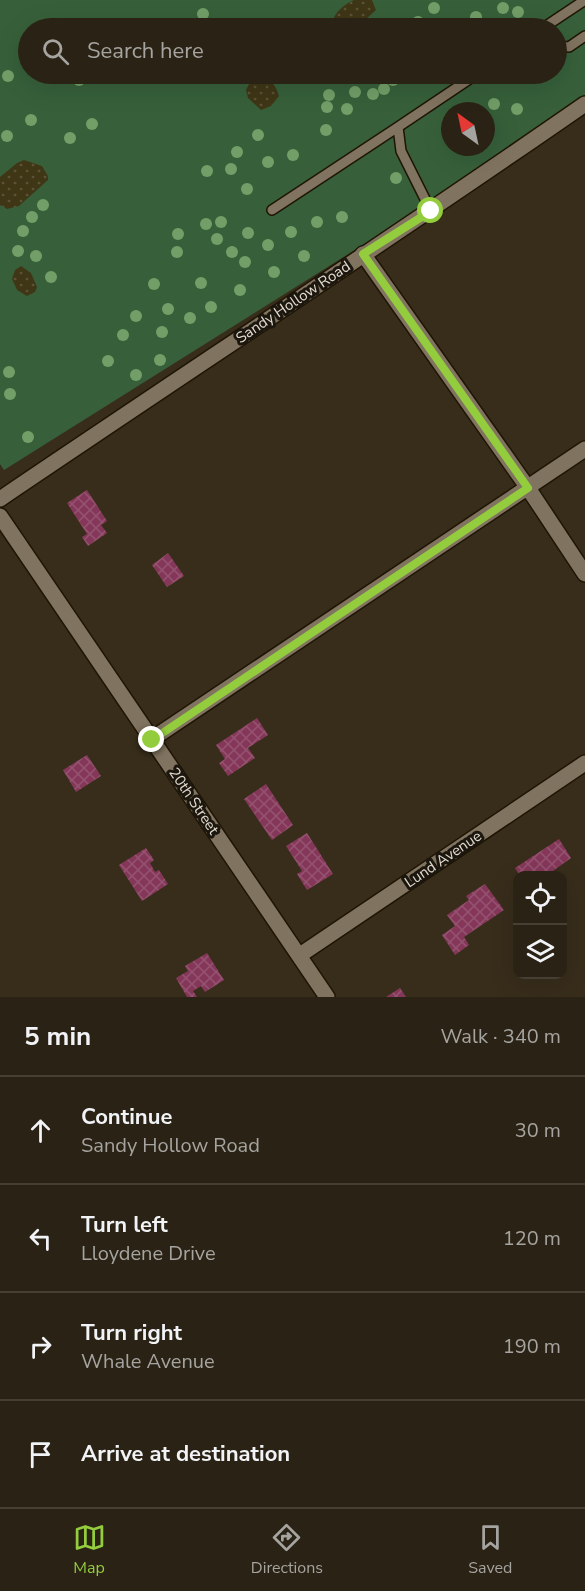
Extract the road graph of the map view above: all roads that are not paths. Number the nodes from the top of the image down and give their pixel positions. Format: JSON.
{"nodes":[{"id":1,"x":585,"y":0,"type":"edge"},
{"id":2,"x":558,"y":18,"type":"edge"},
{"id":3,"x":585,"y":36,"type":"edge"},
{"id":4,"x":567,"y":47,"type":"edge"},
{"id":5,"x":462,"y":84,"type":"edge"},
{"id":6,"x":585,"y":104,"type":"edge"},
{"id":7,"x":398,"y":127,"type":"junction"},
{"id":8,"x":272,"y":210,"type":"dead end"},
{"id":9,"x":431,"y":211,"type":"junction"},
{"id":10,"x":363,"y":254,"type":"junction"},
{"id":11,"x":585,"y":449,"type":"edge"},
{"id":12,"x":528,"y":488,"type":"junction"},
{"id":13,"x":0,"y":499,"type":"edge"},
{"id":14,"x":0,"y":516,"type":"edge"},
{"id":15,"x":585,"y":573,"type":"edge"},
{"id":16,"x":152,"y":740,"type":"junction"},
{"id":17,"x":585,"y":763,"type":"edge"},
{"id":18,"x":300,"y":955,"type":"junction"},
{"id":19,"x":327,"y":997,"type":"edge"}],
"edges":[{"from":1,"to":2,"type":"lane"},
{"from":3,"to":4,"type":"lane"},
{"from":5,"to":7,"type":"lane"},
{"from":6,"to":9,"type":"street","name":"Sandy Hollow Road"},
{"from":7,"to":8,"type":"lane"},
{"from":7,"to":9,"type":"lane"},
{"from":9,"to":10,"type":"street","name":"Sandy Hollow Road"},
{"from":10,"to":12,"type":"street"},
{"from":10,"to":13,"type":"street","name":"Sandy Hollow Road"},
{"from":11,"to":12,"type":"street"},
{"from":12,"to":15,"type":"street"},
{"from":12,"to":16,"type":"street"},
{"from":14,"to":16,"type":"street","name":"20th Street"},
{"from":16,"to":18,"type":"street","name":"20th Street"},
{"from":17,"to":18,"type":"street","name":"Lund Avenue"},
{"from":18,"to":19,"type":"street","name":"20th Street"}]}
